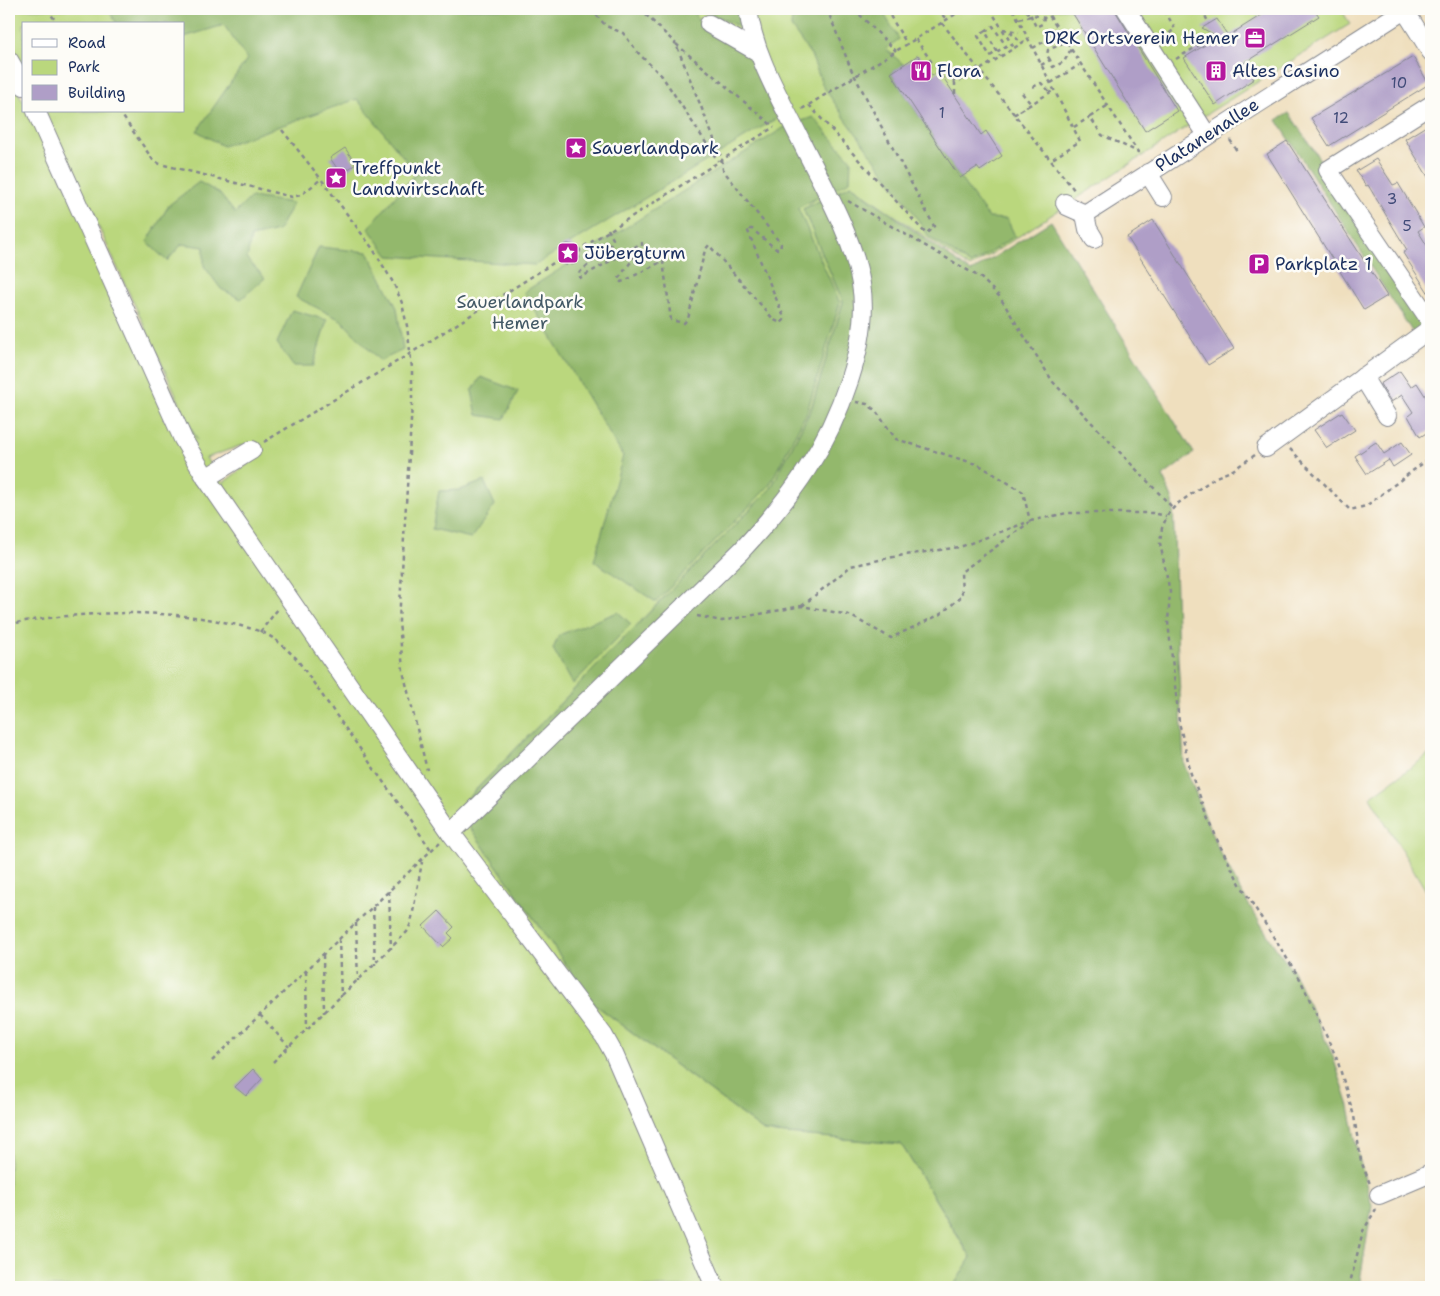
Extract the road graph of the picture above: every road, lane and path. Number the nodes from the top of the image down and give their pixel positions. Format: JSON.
{"nodes":[{"id":1,"x":46,"y":9,"type":"edge"},
{"id":2,"x":591,"y":9,"type":"edge"},
{"id":3,"x":640,"y":9,"type":"edge"},
{"id":4,"x":748,"y":9,"type":"edge"},
{"id":5,"x":827,"y":9,"type":"edge"},
{"id":6,"x":854,"y":9,"type":"edge"},
{"id":7,"x":886,"y":9,"type":"edge"},
{"id":8,"x":938,"y":9,"type":"edge"},
{"id":9,"x":950,"y":9,"type":"edge"},
{"id":10,"x":964,"y":9,"type":"edge"},
{"id":11,"x":990,"y":9,"type":"edge"},
{"id":12,"x":1014,"y":9,"type":"edge"},
{"id":13,"x":1025,"y":9,"type":"edge"},
{"id":14,"x":1036,"y":9,"type":"edge"},
{"id":15,"x":1045,"y":9,"type":"edge"},
{"id":16,"x":1126,"y":9,"type":"edge"},
{"id":17,"x":1162,"y":9,"type":"edge"},
{"id":18,"x":1202,"y":9,"type":"edge"},
{"id":19,"x":1405,"y":9,"type":"edge"},
{"id":20,"x":955,"y":14,"type":"junction"},
{"id":21,"x":1032,"y":15,"type":"junction"},
{"id":22,"x":1049,"y":15,"type":"junction"},
{"id":23,"x":1044,"y":18,"type":"junction"},
{"id":24,"x":1019,"y":19,"type":"junction"},
{"id":25,"x":947,"y":20,"type":"junction"},
{"id":26,"x":56,"y":22,"type":"edge"},
{"id":27,"x":942,"y":23,"type":"junction"},
{"id":28,"x":709,"y":24,"type":"dead end"},
{"id":29,"x":1210,"y":24,"type":"dead end"},
{"id":30,"x":1002,"y":29,"type":"junction"},
{"id":31,"x":985,"y":32,"type":"junction"},
{"id":32,"x":1010,"y":32,"type":"junction"},
{"id":33,"x":1019,"y":32,"type":"dead end"},
{"id":34,"x":1060,"y":32,"type":"junction"},
{"id":35,"x":1005,"y":34,"type":"junction"},
{"id":36,"x":1000,"y":37,"type":"junction"},
{"id":37,"x":916,"y":38,"type":"junction"},
{"id":38,"x":1028,"y":39,"type":"junction"},
{"id":39,"x":1206,"y":40,"type":"dead end"},
{"id":40,"x":1066,"y":42,"type":"junction"},
{"id":41,"x":1022,"y":43,"type":"junction"},
{"id":42,"x":1156,"y":43,"type":"junction"},
{"id":43,"x":676,"y":44,"type":"junction"},
{"id":44,"x":907,"y":44,"type":"junction"},
{"id":45,"x":1167,"y":45,"type":"dead end"},
{"id":46,"x":1014,"y":48,"type":"junction"},
{"id":47,"x":1033,"y":48,"type":"junction"},
{"id":48,"x":1071,"y":49,"type":"junction"},
{"id":49,"x":896,"y":51,"type":"junction"},
{"id":50,"x":997,"y":51,"type":"junction"},
{"id":51,"x":758,"y":52,"type":"junction"},
{"id":52,"x":1171,"y":52,"type":"dead end"},
{"id":53,"x":1431,"y":52,"type":"edge"},
{"id":54,"x":1000,"y":56,"type":"junction"},
{"id":55,"x":9,"y":60,"type":"edge"},
{"id":56,"x":1050,"y":60,"type":"junction"},
{"id":57,"x":933,"y":64,"type":"junction"},
{"id":58,"x":1042,"y":65,"type":"junction"},
{"id":59,"x":1078,"y":65,"type":"dead end"},
{"id":60,"x":927,"y":68,"type":"dead end"},
{"id":61,"x":980,"y":70,"type":"junction"},
{"id":62,"x":854,"y":77,"type":"junction"},
{"id":63,"x":954,"y":82,"type":"dead end"},
{"id":64,"x":22,"y":83,"type":"edge"},
{"id":65,"x":1050,"y":83,"type":"junction"},
{"id":66,"x":1033,"y":87,"type":"dead end"},
{"id":67,"x":1054,"y":90,"type":"junction"},
{"id":68,"x":1050,"y":92,"type":"junction"},
{"id":69,"x":1022,"y":93,"type":"dead end"},
{"id":70,"x":955,"y":94,"type":"dead end"},
{"id":71,"x":821,"y":97,"type":"dead end"},
{"id":72,"x":1031,"y":104,"type":"junction"},
{"id":73,"x":809,"y":105,"type":"dead end"},
{"id":74,"x":1431,"y":105,"type":"edge"},
{"id":75,"x":1108,"y":106,"type":"junction"},
{"id":76,"x":36,"y":112,"type":"edge"},
{"id":77,"x":121,"y":112,"type":"edge"},
{"id":78,"x":1015,"y":114,"type":"junction"},
{"id":79,"x":1090,"y":117,"type":"junction"},
{"id":80,"x":774,"y":126,"type":"dead end"},
{"id":81,"x":1074,"y":127,"type":"junction"},
{"id":82,"x":282,"y":130,"type":"dead end"},
{"id":83,"x":768,"y":130,"type":"dead end"},
{"id":84,"x":1207,"y":135,"type":"junction"},
{"id":85,"x":722,"y":159,"type":"junction"},
{"id":86,"x":1051,"y":160,"type":"junction"},
{"id":87,"x":718,"y":161,"type":"junction"},
{"id":88,"x":1148,"y":173,"type":"junction"},
{"id":89,"x":321,"y":179,"type":"junction"},
{"id":90,"x":1163,"y":196,"type":"dead end"},
{"id":91,"x":1065,"y":203,"type":"dead end"},
{"id":92,"x":854,"y":204,"type":"dead end"},
{"id":93,"x":1090,"y":211,"type":"junction"},
{"id":94,"x":608,"y":229,"type":"junction"},
{"id":95,"x":1094,"y":239,"type":"dead end"},
{"id":96,"x":1431,"y":322,"type":"edge"},
{"id":97,"x":1431,"y":328,"type":"edge"},
{"id":98,"x":411,"y":353,"type":"junction"},
{"id":99,"x":1363,"y":377,"type":"junction"},
{"id":100,"x":843,"y":398,"type":"junction"},
{"id":101,"x":1388,"y":416,"type":"dead end"},
{"id":102,"x":1266,"y":448,"type":"junction"},
{"id":103,"x":252,"y":450,"type":"joint"},
{"id":104,"x":1431,"y":457,"type":"edge"},
{"id":105,"x":206,"y":478,"type":"junction"},
{"id":106,"x":1173,"y":508,"type":"junction"},
{"id":107,"x":1166,"y":517,"type":"junction"},
{"id":108,"x":1030,"y":522,"type":"junction"},
{"id":109,"x":291,"y":599,"type":"junction"},
{"id":110,"x":802,"y":606,"type":"junction"},
{"id":111,"x":681,"y":609,"type":"junction"},
{"id":112,"x":9,"y":625,"type":"edge"},
{"id":113,"x":260,"y":632,"type":"junction"},
{"id":114,"x":420,"y":745,"type":"dead end"},
{"id":115,"x":451,"y":833,"type":"junction"},
{"id":116,"x":432,"y":850,"type":"junction"},
{"id":117,"x":422,"y":860,"type":"junction"},
{"id":118,"x":389,"y":891,"type":"junction"},
{"id":119,"x":373,"y":907,"type":"junction"},
{"id":120,"x":356,"y":923,"type":"junction"},
{"id":121,"x":339,"y":939,"type":"junction"},
{"id":122,"x":391,"y":949,"type":"junction"},
{"id":123,"x":323,"y":954,"type":"junction"},
{"id":124,"x":375,"y":965,"type":"junction"},
{"id":125,"x":306,"y":971,"type":"junction"},
{"id":126,"x":358,"y":981,"type":"junction"},
{"id":127,"x":341,"y":998,"type":"junction"},
{"id":128,"x":324,"y":1014,"type":"junction"},
{"id":129,"x":260,"y":1015,"type":"junction"},
{"id":130,"x":308,"y":1030,"type":"junction"},
{"id":131,"x":289,"y":1047,"type":"junction"},
{"id":132,"x":212,"y":1061,"type":"dead end"},
{"id":133,"x":274,"y":1062,"type":"dead end"},
{"id":134,"x":1431,"y":1173,"type":"edge"},
{"id":135,"x":1378,"y":1195,"type":"junction"},
{"id":136,"x":715,"y":1287,"type":"edge"},
{"id":137,"x":1349,"y":1287,"type":"edge"}],
"edges":[{"from":1,"to":26,"type":"path"},
{"from":2,"to":87,"type":"path"},
{"from":3,"to":43,"type":"path"},
{"from":4,"to":51,"type":"street"},
{"from":5,"to":62,"type":"path"},
{"from":6,"to":49,"type":"path"},
{"from":7,"to":44,"type":"path"},
{"from":8,"to":25,"type":"path"},
{"from":9,"to":20,"type":"path"},
{"from":10,"to":20,"type":"path"},
{"from":11,"to":30,"type":"path"},
{"from":12,"to":24,"type":"path"},
{"from":13,"to":21,"type":"path"},
{"from":14,"to":21,"type":"path"},
{"from":15,"to":22,"type":"path"},
{"from":16,"to":42,"type":"street"},
{"from":17,"to":42,"type":"path"},
{"from":18,"to":29,"type":"path"},
{"from":19,"to":53,"type":"street"},
{"from":19,"to":84,"type":"street","name":"Platanenallee"},
{"from":20,"to":25,"type":"path"},
{"from":21,"to":23,"type":"path"},
{"from":21,"to":23,"type":"path"},
{"from":21,"to":24,"type":"path"},
{"from":22,"to":23,"type":"path"},
{"from":22,"to":34,"type":"path"},
{"from":24,"to":38,"type":"path"},
{"from":25,"to":27,"type":"path"},
{"from":27,"to":37,"type":"path"},
{"from":27,"to":61,"type":"path"},
{"from":28,"to":51,"type":"street"},
{"from":30,"to":32,"type":"path"},
{"from":30,"to":35,"type":"path"},
{"from":31,"to":36,"type":"path"},
{"from":31,"to":50,"type":"path"},
{"from":31,"to":50,"type":"path"},
{"from":32,"to":33,"type":"path"},
{"from":32,"to":41,"type":"path"},
{"from":34,"to":40,"type":"path"},
{"from":34,"to":47,"type":"path"},
{"from":35,"to":36,"type":"path"},
{"from":35,"to":46,"type":"path"},
{"from":36,"to":50,"type":"path"},
{"from":37,"to":44,"type":"path"},
{"from":37,"to":57,"type":"path"},
{"from":38,"to":41,"type":"path"},
{"from":38,"to":47,"type":"path"},
{"from":39,"to":52,"type":"path"},
{"from":40,"to":48,"type":"path"},
{"from":40,"to":56,"type":"path"},
{"from":41,"to":46,"type":"path"},
{"from":42,"to":45,"type":"path"},
{"from":42,"to":84,"type":"street"},
{"from":43,"to":80,"type":"path"},
{"from":43,"to":85,"type":"path"},
{"from":44,"to":49,"type":"path"},
{"from":46,"to":54,"type":"path"},
{"from":47,"to":58,"type":"path"},
{"from":48,"to":56,"type":"path"},
{"from":48,"to":75,"type":"path"},
{"from":49,"to":62,"type":"path"},
{"from":50,"to":54,"type":"path"},
{"from":51,"to":100,"type":"street"},
{"from":54,"to":61,"type":"path"},
{"from":55,"to":64,"type":"street"},
{"from":56,"to":58,"type":"path"},
{"from":57,"to":60,"type":"path"},
{"from":57,"to":63,"type":"path"},
{"from":58,"to":65,"type":"path"},
{"from":59,"to":65,"type":"path"},
{"from":61,"to":70,"type":"path"},
{"from":61,"to":78,"type":"path"},
{"from":62,"to":71,"type":"path"},
{"from":62,"to":73,"type":"path"},
{"from":65,"to":67,"type":"path"},
{"from":66,"to":68,"type":"path"},
{"from":67,"to":68,"type":"path"},
{"from":67,"to":81,"type":"path"},
{"from":68,"to":72,"type":"path"},
{"from":69,"to":72,"type":"path"},
{"from":72,"to":78,"type":"path"},
{"from":74,"to":96,"type":"street"},
{"from":75,"to":79,"type":"path"},
{"from":75,"to":79,"type":"path"},
{"from":76,"to":105,"type":"street"},
{"from":77,"to":89,"type":"path"},
{"from":78,"to":86,"type":"path"},
{"from":79,"to":81,"type":"path"},
{"from":81,"to":86,"type":"path"},
{"from":82,"to":89,"type":"path"},
{"from":83,"to":85,"type":"path"},
{"from":84,"to":88,"type":"street","name":"Platanenallee"},
{"from":85,"to":87,"type":"path"},
{"from":85,"to":94,"type":"path"},
{"from":86,"to":93,"type":"path"},
{"from":87,"to":94,"type":"path"},
{"from":88,"to":90,"type":"street"},
{"from":88,"to":93,"type":"street","name":"Platanenallee"},
{"from":89,"to":98,"type":"path"},
{"from":91,"to":93,"type":"street"},
{"from":92,"to":106,"type":"path"},
{"from":93,"to":95,"type":"street"},
{"from":94,"to":98,"type":"path"},
{"from":97,"to":99,"type":"street"},
{"from":98,"to":103,"type":"path"},
{"from":98,"to":114,"type":"path"},
{"from":99,"to":101,"type":"street"},
{"from":99,"to":102,"type":"street"},
{"from":100,"to":108,"type":"path"},
{"from":100,"to":111,"type":"street"},
{"from":102,"to":104,"type":"path"},
{"from":102,"to":106,"type":"path"},
{"from":103,"to":105,"type":"street"},
{"from":105,"to":109,"type":"street"},
{"from":106,"to":107,"type":"path"},
{"from":107,"to":108,"type":"path"},
{"from":107,"to":135,"type":"path"},
{"from":108,"to":110,"type":"path"},
{"from":108,"to":110,"type":"path"},
{"from":109,"to":113,"type":"path"},
{"from":109,"to":115,"type":"street"},
{"from":110,"to":111,"type":"path"},
{"from":111,"to":115,"type":"street"},
{"from":112,"to":113,"type":"path"},
{"from":113,"to":116,"type":"path"},
{"from":115,"to":116,"type":"path"},
{"from":115,"to":136,"type":"street"},
{"from":116,"to":117,"type":"path"},
{"from":117,"to":118,"type":"path"},
{"from":117,"to":122,"type":"path"},
{"from":118,"to":119,"type":"path"},
{"from":118,"to":122,"type":"path"},
{"from":119,"to":120,"type":"path"},
{"from":119,"to":124,"type":"path"},
{"from":120,"to":121,"type":"path"},
{"from":120,"to":126,"type":"path"},
{"from":121,"to":123,"type":"path"},
{"from":121,"to":127,"type":"path"},
{"from":122,"to":124,"type":"path"},
{"from":123,"to":125,"type":"path"},
{"from":123,"to":128,"type":"path"},
{"from":124,"to":126,"type":"path"},
{"from":125,"to":129,"type":"path"},
{"from":125,"to":130,"type":"path"},
{"from":126,"to":127,"type":"path"},
{"from":127,"to":128,"type":"path"},
{"from":128,"to":130,"type":"path"},
{"from":129,"to":131,"type":"path"},
{"from":129,"to":132,"type":"path"},
{"from":130,"to":131,"type":"path"},
{"from":131,"to":133,"type":"path"},
{"from":134,"to":135,"type":"street"},
{"from":135,"to":137,"type":"path"}]}
